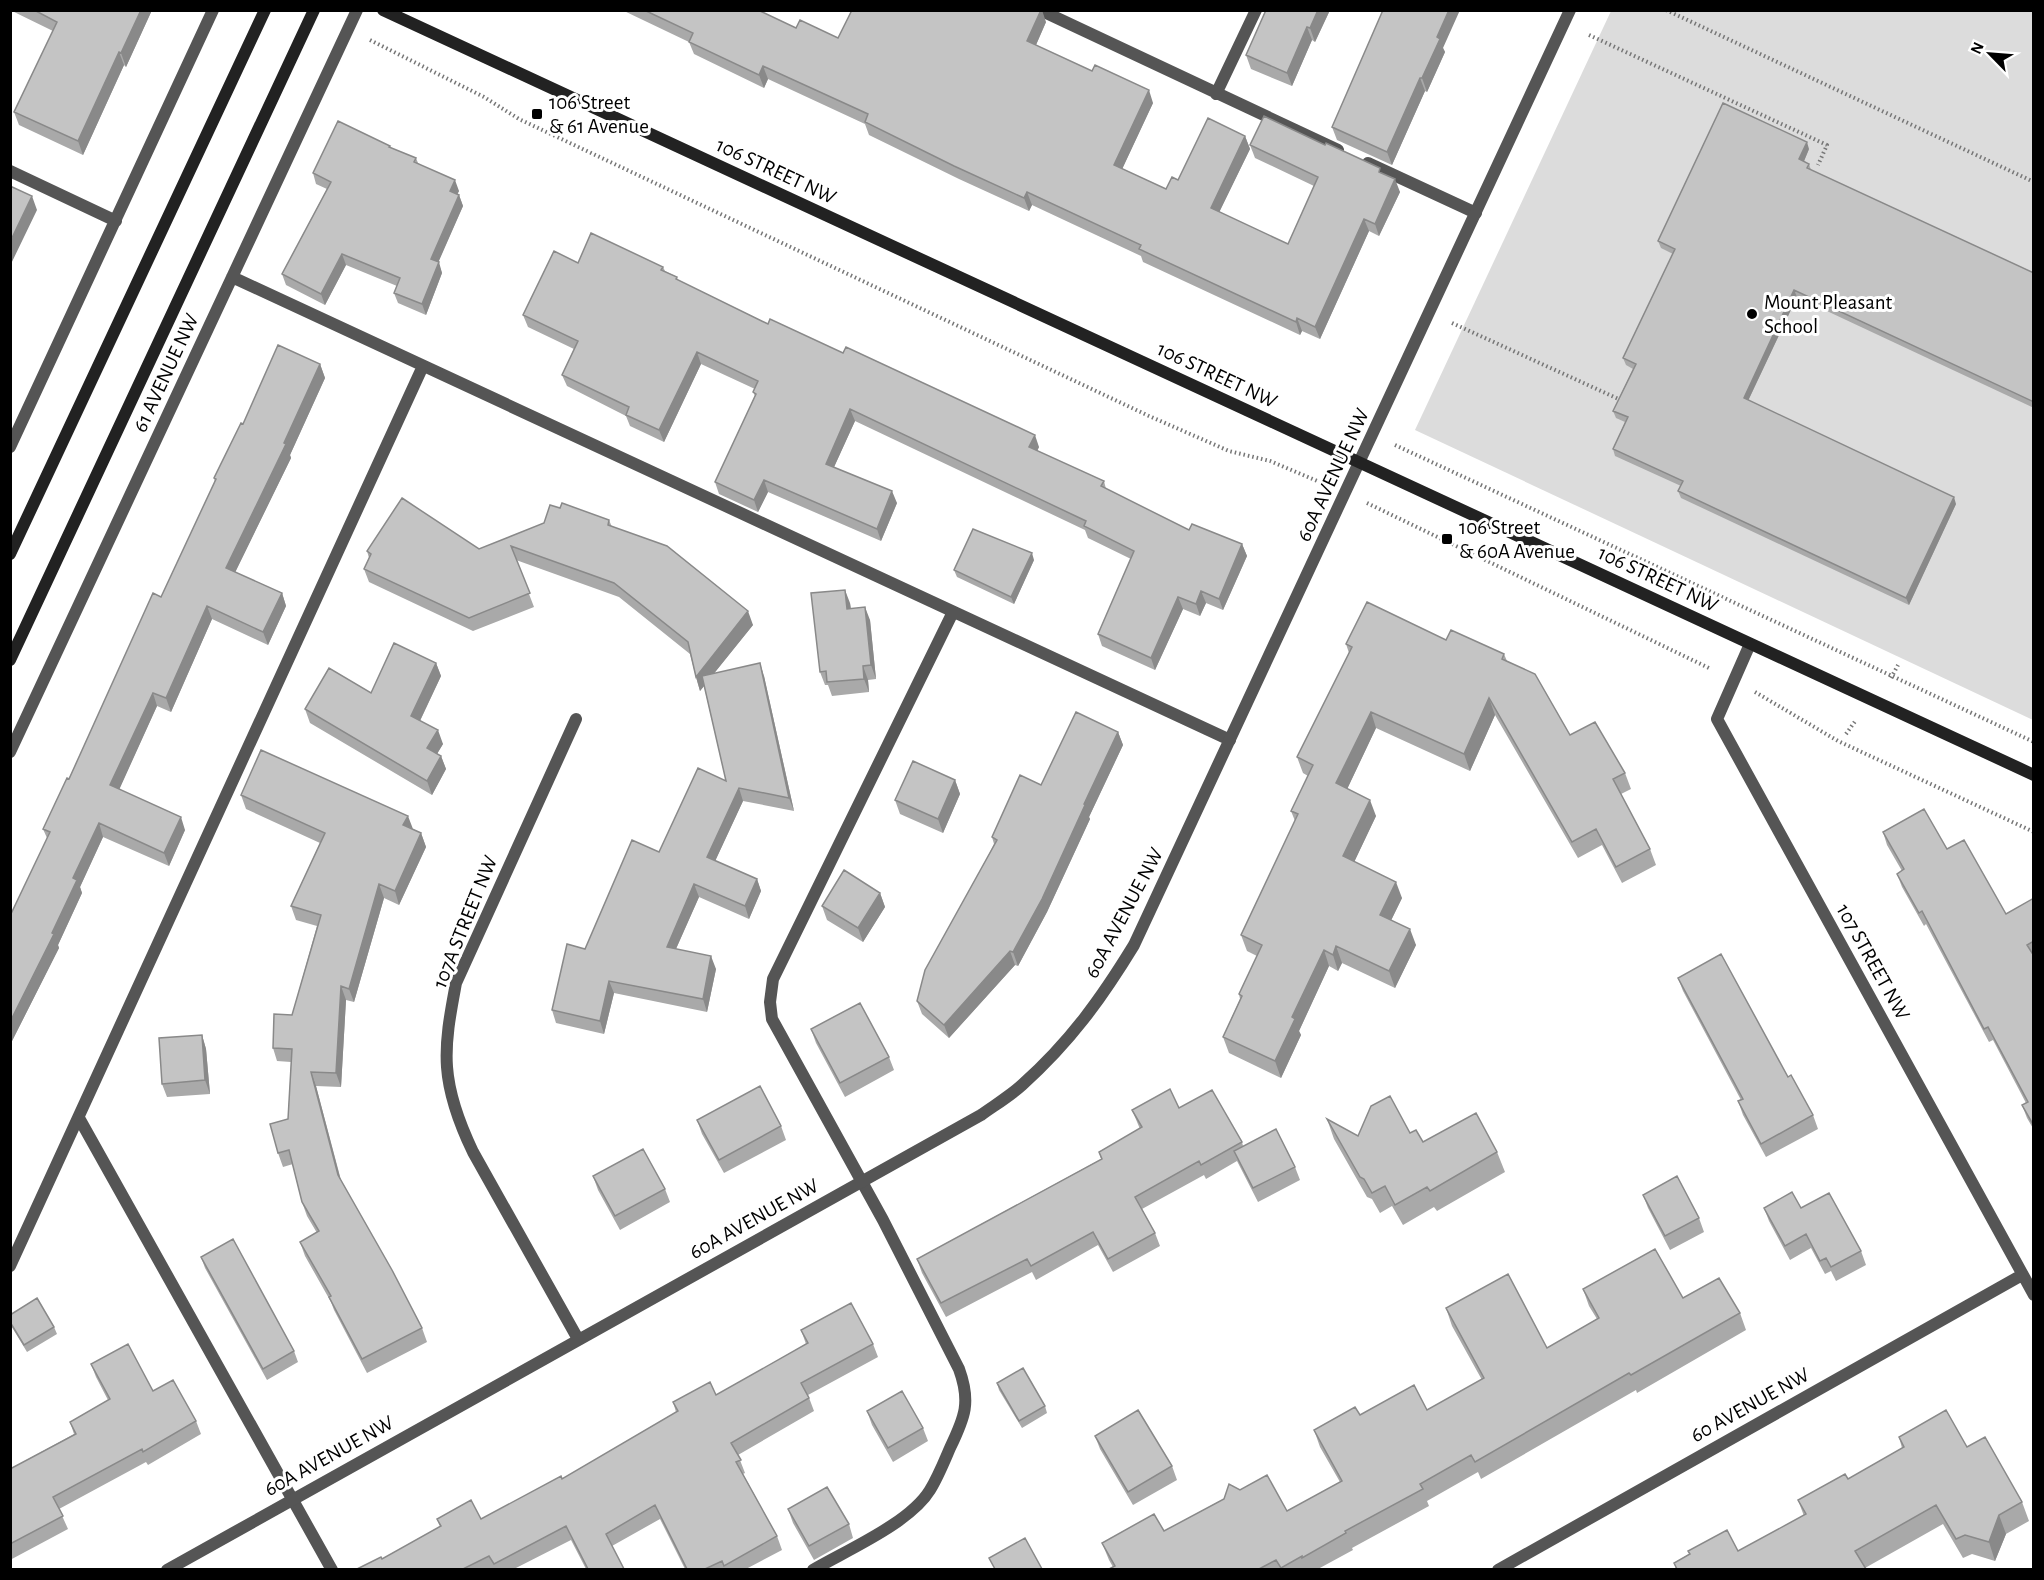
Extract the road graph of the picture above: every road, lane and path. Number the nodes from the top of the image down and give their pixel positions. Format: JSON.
{"nodes":[{"id":1,"x":213,"y":10,"type":"edge"},
{"id":2,"x":265,"y":10,"type":"edge"},
{"id":3,"x":314,"y":10,"type":"edge"},
{"id":4,"x":357,"y":10,"type":"edge"},
{"id":5,"x":383,"y":10,"type":"edge"},
{"id":6,"x":1040,"y":10,"type":"edge"},
{"id":7,"x":1256,"y":10,"type":"edge"},
{"id":8,"x":1570,"y":10,"type":"edge"},
{"id":9,"x":1666,"y":10,"type":"edge"},
{"id":10,"x":349,"y":27,"type":"junction"},
{"id":11,"x":1589,"y":35,"type":"dead end"},
{"id":12,"x":1216,"y":94,"type":"junction"},
{"id":13,"x":1818,"y":165,"type":"dead end"},
{"id":14,"x":10,"y":171,"type":"edge"},
{"id":15,"x":2034,"y":182,"type":"edge"},
{"id":16,"x":1476,"y":213,"type":"junction"},
{"id":17,"x":116,"y":221,"type":"junction"},
{"id":18,"x":232,"y":277,"type":"junction"},
{"id":19,"x":1430,"y":313,"type":"junction"},
{"id":20,"x":423,"y":366,"type":"junction"},
{"id":21,"x":1623,"y":401,"type":"edge"},
{"id":22,"x":1373,"y":436,"type":"junction"},
{"id":23,"x":10,"y":447,"type":"edge"},
{"id":24,"x":1360,"y":463,"type":"junction"},
{"id":25,"x":1346,"y":494,"type":"junction"},
{"id":26,"x":10,"y":554,"type":"edge"},
{"id":27,"x":952,"y":612,"type":"junction"},
{"id":28,"x":1750,"y":644,"type":"junction"},
{"id":29,"x":10,"y":660,"type":"edge"},
{"id":30,"x":1735,"y":680,"type":"junction"},
{"id":31,"x":576,"y":718,"type":"dead end"},
{"id":32,"x":1230,"y":740,"type":"junction"},
{"id":33,"x":2034,"y":742,"type":"edge"},
{"id":34,"x":10,"y":752,"type":"edge"},
{"id":35,"x":2034,"y":775,"type":"edge"},
{"id":36,"x":2034,"y":831,"type":"edge"},
{"id":37,"x":79,"y":1118,"type":"junction"},
{"id":38,"x":862,"y":1182,"type":"junction"},
{"id":39,"x":10,"y":1266,"type":"edge"},
{"id":40,"x":2022,"y":1275,"type":"junction"},
{"id":41,"x":2034,"y":1294,"type":"edge"},
{"id":42,"x":578,"y":1339,"type":"junction"},
{"id":43,"x":293,"y":1499,"type":"junction"},
{"id":44,"x":166,"y":1569,"type":"edge"},
{"id":45,"x":332,"y":1569,"type":"edge"},
{"id":46,"x":813,"y":1569,"type":"edge"},
{"id":47,"x":1498,"y":1569,"type":"edge"}],
"edges":[{"from":1,"to":17,"type":"street"},
{"from":2,"to":26,"type":"street"},
{"from":3,"to":29,"type":"street","name":"61 AVENUE NW"},
{"from":4,"to":10,"type":"street","name":"61 AVENUE NW"},
{"from":5,"to":24,"type":"street","name":"106 STREET NW"},
{"from":6,"to":12,"type":"street"},
{"from":7,"to":12,"type":"street"},
{"from":8,"to":16,"type":"street","name":"60A AVENUE NW"},
{"from":9,"to":15,"type":"path"},
{"from":10,"to":18,"type":"street","name":"61 AVENUE NW"},
{"from":10,"to":25,"type":"path"},
{"from":11,"to":13,"type":"path"},
{"from":12,"to":16,"type":"street"},
{"from":14,"to":17,"type":"street"},
{"from":16,"to":19,"type":"street","name":"60A AVENUE NW"},
{"from":17,"to":23,"type":"street"},
{"from":18,"to":20,"type":"street"},
{"from":18,"to":34,"type":"street","name":"61 AVENUE NW"},
{"from":19,"to":21,"type":"path"},
{"from":19,"to":22,"type":"street","name":"60A AVENUE NW"},
{"from":20,"to":27,"type":"street"},
{"from":20,"to":37,"type":"street"},
{"from":22,"to":24,"type":"street","name":"60A AVENUE NW"},
{"from":22,"to":33,"type":"path"},
{"from":24,"to":25,"type":"street","name":"60A AVENUE NW"},
{"from":24,"to":28,"type":"street","name":"106 STREET NW"},
{"from":25,"to":30,"type":"path"},
{"from":25,"to":32,"type":"street","name":"60A AVENUE NW"},
{"from":27,"to":32,"type":"street"},
{"from":27,"to":38,"type":"street"},
{"from":28,"to":30,"type":"street","name":"107 STREET NW"},
{"from":28,"to":35,"type":"street","name":"106 STREET NW"},
{"from":30,"to":36,"type":"path"},
{"from":30,"to":40,"type":"street","name":"107 STREET NW"},
{"from":31,"to":42,"type":"street","name":"107A STREET NW"},
{"from":32,"to":38,"type":"street","name":"60A AVENUE NW"},
{"from":37,"to":39,"type":"street"},
{"from":37,"to":43,"type":"street"},
{"from":38,"to":42,"type":"street","name":"60A AVENUE NW"},
{"from":38,"to":46,"type":"street"},
{"from":40,"to":41,"type":"street","name":"107 STREET NW"},
{"from":40,"to":47,"type":"street","name":"60 AVENUE NW"},
{"from":42,"to":43,"type":"street","name":"60A AVENUE NW"},
{"from":43,"to":44,"type":"street","name":"60A AVENUE NW"},
{"from":43,"to":45,"type":"street"}]}
